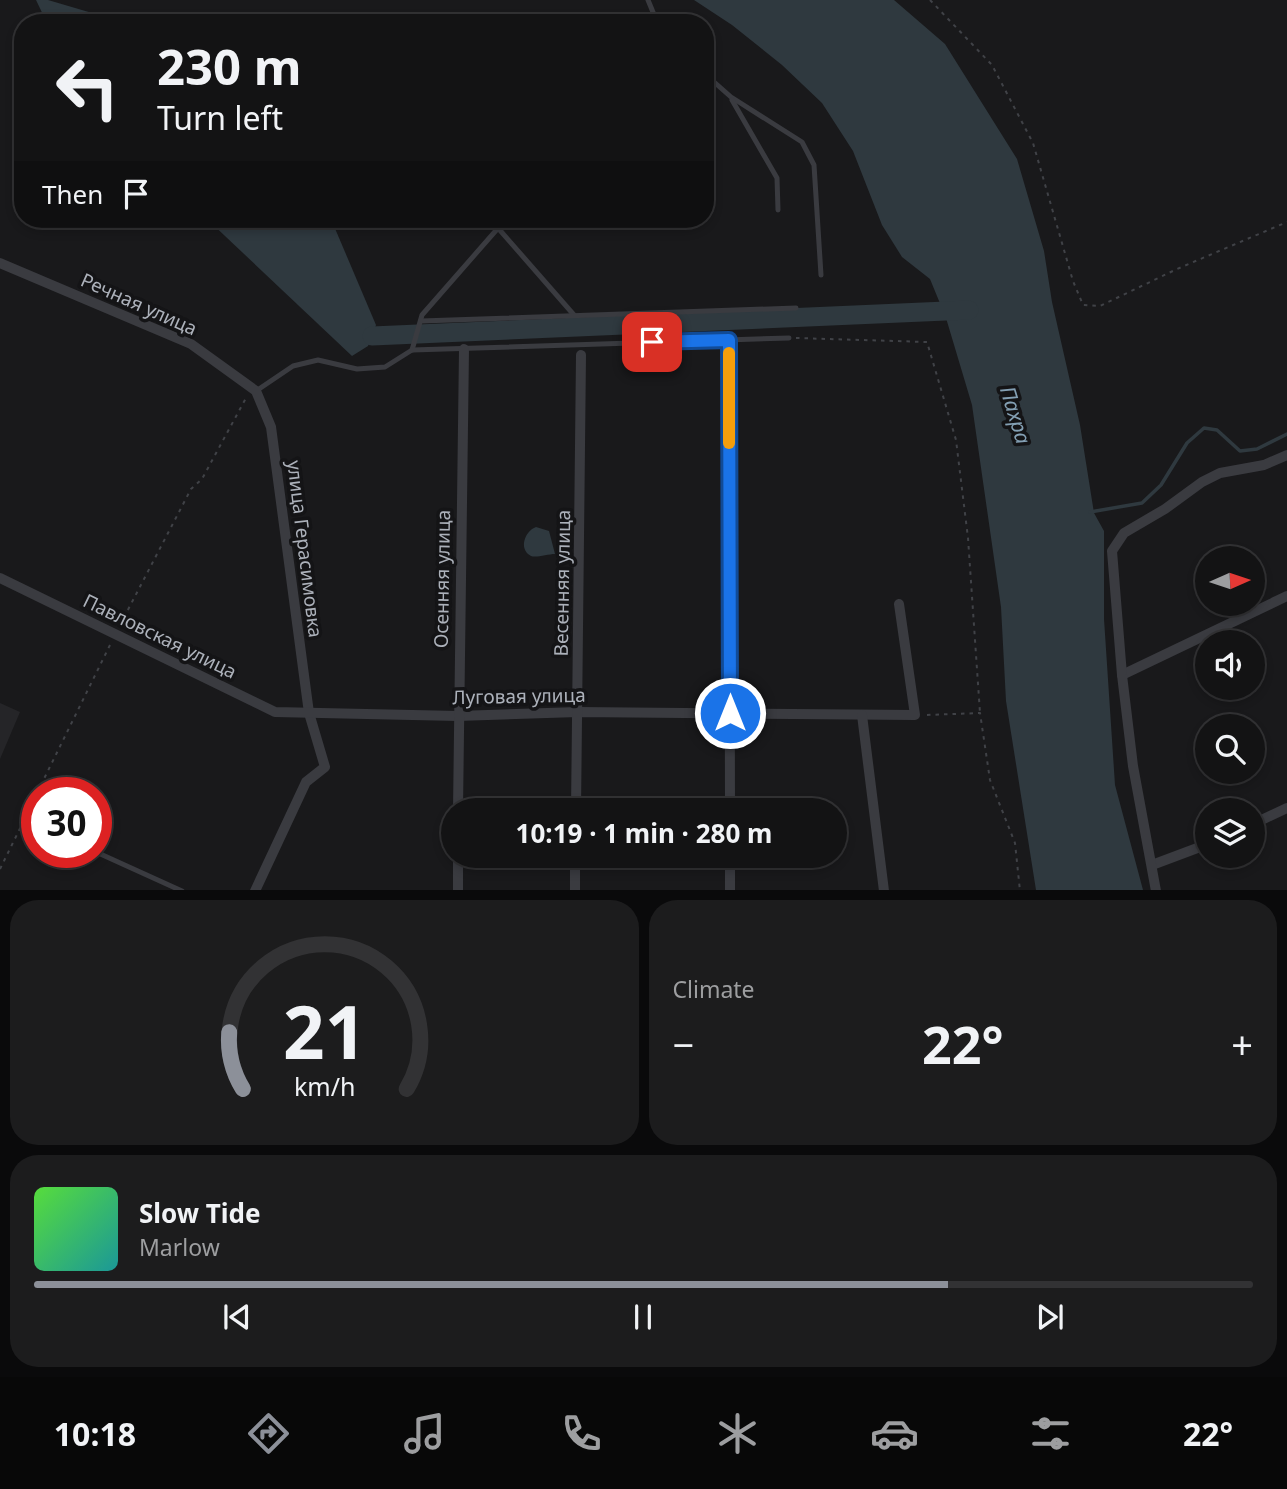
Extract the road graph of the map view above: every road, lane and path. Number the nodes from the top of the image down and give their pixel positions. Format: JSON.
{"nodes":[{"id":1,"x":930,"y":0,"type":"edge"},
{"id":2,"x":714,"y":82,"type":"edge"},
{"id":3,"x":731,"y":97,"type":"junction"},
{"id":4,"x":778,"y":210,"type":"dead end"},
{"id":5,"x":1287,"y":222,"type":"edge"},
{"id":6,"x":498,"y":228,"type":"joint"},
{"id":7,"x":1,"y":266,"type":"edge"},
{"id":8,"x":821,"y":275,"type":"dead end"},
{"id":9,"x":796,"y":307,"type":"dead end"},
{"id":10,"x":575,"y":315,"type":"junction"},
{"id":11,"x":421,"y":321,"type":"junction"},
{"id":12,"x":789,"y":338,"type":"joint"},
{"id":13,"x":729,"y":340,"type":"junction"},
{"id":14,"x":464,"y":349,"type":"junction"},
{"id":15,"x":412,"y":350,"type":"junction"},
{"id":16,"x":581,"y":355,"type":"dead end"},
{"id":17,"x":253,"y":390,"type":"junction"},
{"id":18,"x":1287,"y":455,"type":"edge"},
{"id":19,"x":0,"y":578,"type":"edge"},
{"id":20,"x":1287,"y":596,"type":"edge"},
{"id":21,"x":899,"y":604,"type":"dead end"},
{"id":22,"x":115,"y":634,"type":"junction"},
{"id":23,"x":1122,"y":675,"type":"junction"},
{"id":24,"x":578,"y":712,"type":"junction"},
{"id":25,"x":309,"y":713,"type":"junction"},
{"id":26,"x":730,"y":713,"type":"junction"},
{"id":27,"x":979,"y":713,"type":"junction"},
{"id":28,"x":862,"y":715,"type":"junction"},
{"id":29,"x":915,"y":715,"type":"junction"},
{"id":30,"x":458,"y":716,"type":"junction"},
{"id":31,"x":45,"y":777,"type":"edge"},
{"id":32,"x":458,"y":798,"type":"edge"},
{"id":33,"x":576,"y":798,"type":"edge"},
{"id":34,"x":730,"y":798,"type":"edge"},
{"id":35,"x":1287,"y":808,"type":"edge"},
{"id":36,"x":1265,"y":818,"type":"edge"},
{"id":37,"x":21,"y":826,"type":"edge"},
{"id":38,"x":1195,"y":849,"type":"edge"},
{"id":39,"x":112,"y":859,"type":"edge"},
{"id":40,"x":1152,"y":864,"type":"junction"},
{"id":41,"x":458,"y":868,"type":"edge"},
{"id":42,"x":576,"y":868,"type":"edge"},
{"id":43,"x":730,"y":868,"type":"edge"},
{"id":44,"x":0,"y":869,"type":"edge"},
{"id":45,"x":180,"y":890,"type":"edge"},
{"id":46,"x":255,"y":890,"type":"edge"},
{"id":47,"x":458,"y":890,"type":"edge"},
{"id":48,"x":575,"y":890,"type":"edge"},
{"id":49,"x":730,"y":890,"type":"edge"},
{"id":50,"x":884,"y":890,"type":"edge"},
{"id":51,"x":1020,"y":890,"type":"edge"},
{"id":52,"x":1156,"y":890,"type":"edge"}],
"edges":[{"from":1,"to":5,"type":"path"},
{"from":2,"to":3,"type":"lane"},
{"from":3,"to":4,"type":"lane"},
{"from":3,"to":8,"type":"lane"},
{"from":6,"to":10,"type":"lane"},
{"from":6,"to":11,"type":"lane"},
{"from":7,"to":17,"type":"street","name":"Речная улица"},
{"from":9,"to":10,"type":"lane"},
{"from":10,"to":11,"type":"lane"},
{"from":11,"to":15,"type":"lane"},
{"from":12,"to":13,"type":"lane"},
{"from":12,"to":27,"type":"path"},
{"from":13,"to":14,"type":"lane"},
{"from":13,"to":26,"type":"street"},
{"from":14,"to":15,"type":"lane"},
{"from":14,"to":30,"type":"street","name":"Осенняя улица"},
{"from":15,"to":17,"type":"lane"},
{"from":16,"to":24,"type":"street","name":"Весенняя улица"},
{"from":17,"to":22,"type":"path"},
{"from":17,"to":25,"type":"street","name":"улица Герасимовка"},
{"from":18,"to":23,"type":"street"},
{"from":19,"to":22,"type":"street","name":"Павловская улица"},
{"from":20,"to":23,"type":"street"},
{"from":21,"to":29,"type":"street"},
{"from":22,"to":25,"type":"street","name":"Павловская улица"},
{"from":22,"to":31,"type":"path"},
{"from":23,"to":40,"type":"street"},
{"from":24,"to":26,"type":"street","name":"Луговая улица"},
{"from":24,"to":30,"type":"street","name":"Луговая улица"},
{"from":24,"to":33,"type":"street","name":"Весенняя улица"},
{"from":25,"to":30,"type":"street","name":"Луговая улица"},
{"from":25,"to":46,"type":"street","name":"улица Герасимовка"},
{"from":26,"to":28,"type":"street","name":"Луговая улица"},
{"from":26,"to":34,"type":"street"},
{"from":27,"to":29,"type":"path"},
{"from":27,"to":51,"type":"path"},
{"from":28,"to":29,"type":"street","name":"Луговая улица"},
{"from":28,"to":50,"type":"street"},
{"from":30,"to":32,"type":"street","name":"Осенняя улица"},
{"from":35,"to":36,"type":"street"},
{"from":37,"to":44,"type":"path"},
{"from":38,"to":40,"type":"street"},
{"from":39,"to":45,"type":"lane"},
{"from":40,"to":52,"type":"street"},
{"from":41,"to":47,"type":"street"},
{"from":42,"to":48,"type":"street"},
{"from":43,"to":49,"type":"street"}]}
